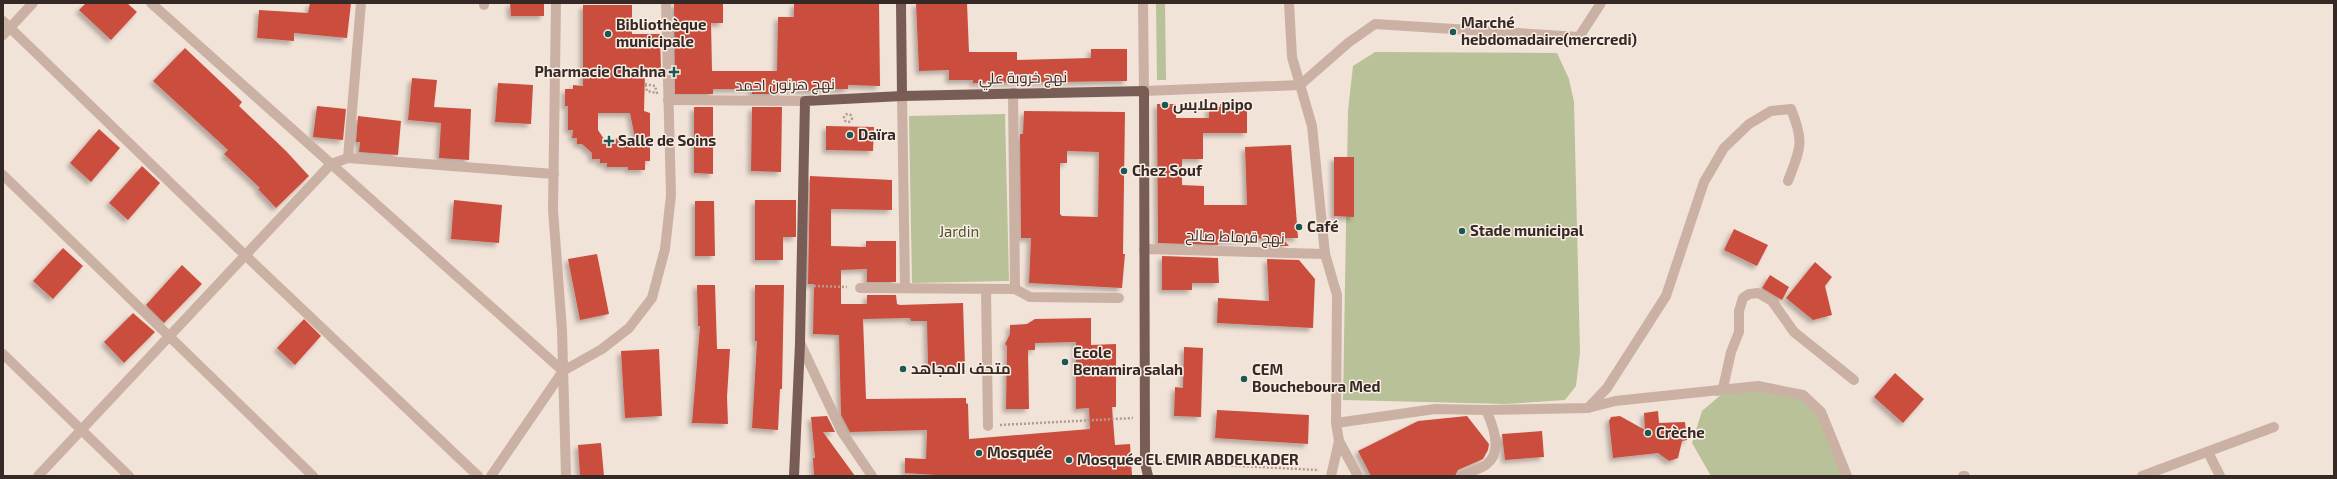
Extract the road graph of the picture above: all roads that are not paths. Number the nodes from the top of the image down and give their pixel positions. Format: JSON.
{"nodes":[{"id":1,"x":33,"y":3,"type":"edge"},
{"id":2,"x":152,"y":3,"type":"edge"},
{"id":3,"x":361,"y":3,"type":"edge"},
{"id":4,"x":556,"y":3,"type":"edge"},
{"id":5,"x":666,"y":3,"type":"edge"},
{"id":6,"x":901,"y":3,"type":"edge"},
{"id":7,"x":1143,"y":3,"type":"edge"},
{"id":8,"x":1289,"y":3,"type":"edge"},
{"id":9,"x":1601,"y":3,"type":"edge"},
{"id":10,"x":162,"y":7,"type":"edge"},
{"id":11,"x":5,"y":28,"type":"edge"},
{"id":12,"x":1300,"y":85,"type":"junction"},
{"id":13,"x":1144,"y":91,"type":"junction"},
{"id":14,"x":1013,"y":94,"type":"junction"},
{"id":15,"x":902,"y":96,"type":"junction"},
{"id":16,"x":668,"y":100,"type":"junction"},
{"id":17,"x":805,"y":101,"type":"junction"},
{"id":18,"x":348,"y":158,"type":"junction"},
{"id":19,"x":331,"y":164,"type":"junction"},
{"id":20,"x":554,"y":174,"type":"junction"},
{"id":21,"x":3,"y":175,"type":"edge"},
{"id":22,"x":1788,"y":181,"type":"dead end"},
{"id":23,"x":1144,"y":249,"type":"junction"},
{"id":24,"x":1325,"y":254,"type":"junction"},
{"id":25,"x":245,"y":255,"type":"junction"},
{"id":26,"x":860,"y":288,"type":"road end"},
{"id":27,"x":905,"y":288,"type":"junction"},
{"id":28,"x":986,"y":289,"type":"junction"},
{"id":29,"x":1015,"y":289,"type":"junction"},
{"id":30,"x":1119,"y":298,"type":"dead end"},
{"id":31,"x":168,"y":338,"type":"junction"},
{"id":32,"x":800,"y":343,"type":"junction"},
{"id":33,"x":3,"y":354,"type":"edge"},
{"id":34,"x":563,"y":371,"type":"junction"},
{"id":35,"x":1854,"y":380,"type":"dead end"},
{"id":36,"x":1717,"y":391,"type":"junction"},
{"id":37,"x":1588,"y":408,"type":"junction"},
{"id":38,"x":1486,"y":410,"type":"junction"},
{"id":39,"x":1336,"y":423,"type":"junction"},
{"id":40,"x":988,"y":426,"type":"road end"},
{"id":41,"x":2274,"y":427,"type":"dead end"},
{"id":42,"x":82,"y":430,"type":"junction"},
{"id":43,"x":1339,"y":441,"type":"junction"},
{"id":44,"x":2208,"y":452,"type":"junction"},
{"id":45,"x":1331,"y":473,"type":"edge"},
{"id":46,"x":38,"y":476,"type":"edge"},
{"id":47,"x":129,"y":476,"type":"edge"},
{"id":48,"x":313,"y":476,"type":"edge"},
{"id":49,"x":478,"y":476,"type":"edge"},
{"id":50,"x":491,"y":476,"type":"edge"},
{"id":51,"x":566,"y":476,"type":"edge"},
{"id":52,"x":794,"y":476,"type":"edge"},
{"id":53,"x":872,"y":476,"type":"edge"},
{"id":54,"x":1148,"y":476,"type":"edge"},
{"id":55,"x":1358,"y":476,"type":"edge"},
{"id":56,"x":1461,"y":476,"type":"edge"},
{"id":57,"x":1847,"y":476,"type":"edge"},
{"id":58,"x":2142,"y":476,"type":"edge"},
{"id":59,"x":2220,"y":476,"type":"edge"}],
"edges":[{"from":1,"to":11,"type":"street"},
{"from":2,"to":10,"type":"street"},
{"from":3,"to":18,"type":"street"},
{"from":4,"to":20,"type":"street"},
{"from":5,"to":16,"type":"street"},
{"from":6,"to":15,"type":"main road"},
{"from":7,"to":13,"type":"street"},
{"from":8,"to":12,"type":"street"},
{"from":9,"to":12,"type":"street"},
{"from":10,"to":19,"type":"street"},
{"from":11,"to":25,"type":"street"},
{"from":12,"to":13,"type":"street"},
{"from":12,"to":24,"type":"street"},
{"from":13,"to":14,"type":"main road","name":"نهج خروبة علي"},
{"from":13,"to":23,"type":"main road"},
{"from":14,"to":15,"type":"main road","name":"نهج خروبة علي"},
{"from":14,"to":29,"type":"street"},
{"from":15,"to":17,"type":"main road","name":"نهج هرنون احمد"},
{"from":15,"to":27,"type":"street"},
{"from":16,"to":17,"type":"street","name":"نهج هرنون احمد"},
{"from":16,"to":34,"type":"street"},
{"from":17,"to":32,"type":"main road"},
{"from":18,"to":19,"type":"street"},
{"from":18,"to":20,"type":"street"},
{"from":19,"to":25,"type":"street"},
{"from":19,"to":34,"type":"street"},
{"from":20,"to":34,"type":"street"},
{"from":21,"to":31,"type":"street"},
{"from":22,"to":37,"type":"street"},
{"from":23,"to":24,"type":"street","name":"نهج قرماط صالح"},
{"from":23,"to":54,"type":"main road"},
{"from":24,"to":39,"type":"street"},
{"from":25,"to":31,"type":"street"},
{"from":25,"to":49,"type":"street"},
{"from":26,"to":27,"type":"street"},
{"from":27,"to":28,"type":"street"},
{"from":28,"to":29,"type":"street"},
{"from":28,"to":40,"type":"street"},
{"from":29,"to":30,"type":"street"},
{"from":31,"to":42,"type":"street"},
{"from":31,"to":48,"type":"street"},
{"from":32,"to":52,"type":"main road"},
{"from":32,"to":53,"type":"street"},
{"from":33,"to":42,"type":"street"},
{"from":34,"to":50,"type":"street"},
{"from":34,"to":51,"type":"street"},
{"from":35,"to":36,"type":"street"},
{"from":36,"to":37,"type":"street"},
{"from":36,"to":57,"type":"street"},
{"from":37,"to":38,"type":"street"},
{"from":38,"to":39,"type":"street"},
{"from":38,"to":56,"type":"street"},
{"from":39,"to":43,"type":"street"},
{"from":41,"to":44,"type":"street"},
{"from":42,"to":46,"type":"street"},
{"from":42,"to":47,"type":"street"},
{"from":43,"to":45,"type":"street"},
{"from":43,"to":55,"type":"street"},
{"from":44,"to":58,"type":"street"},
{"from":44,"to":59,"type":"street"}]}
